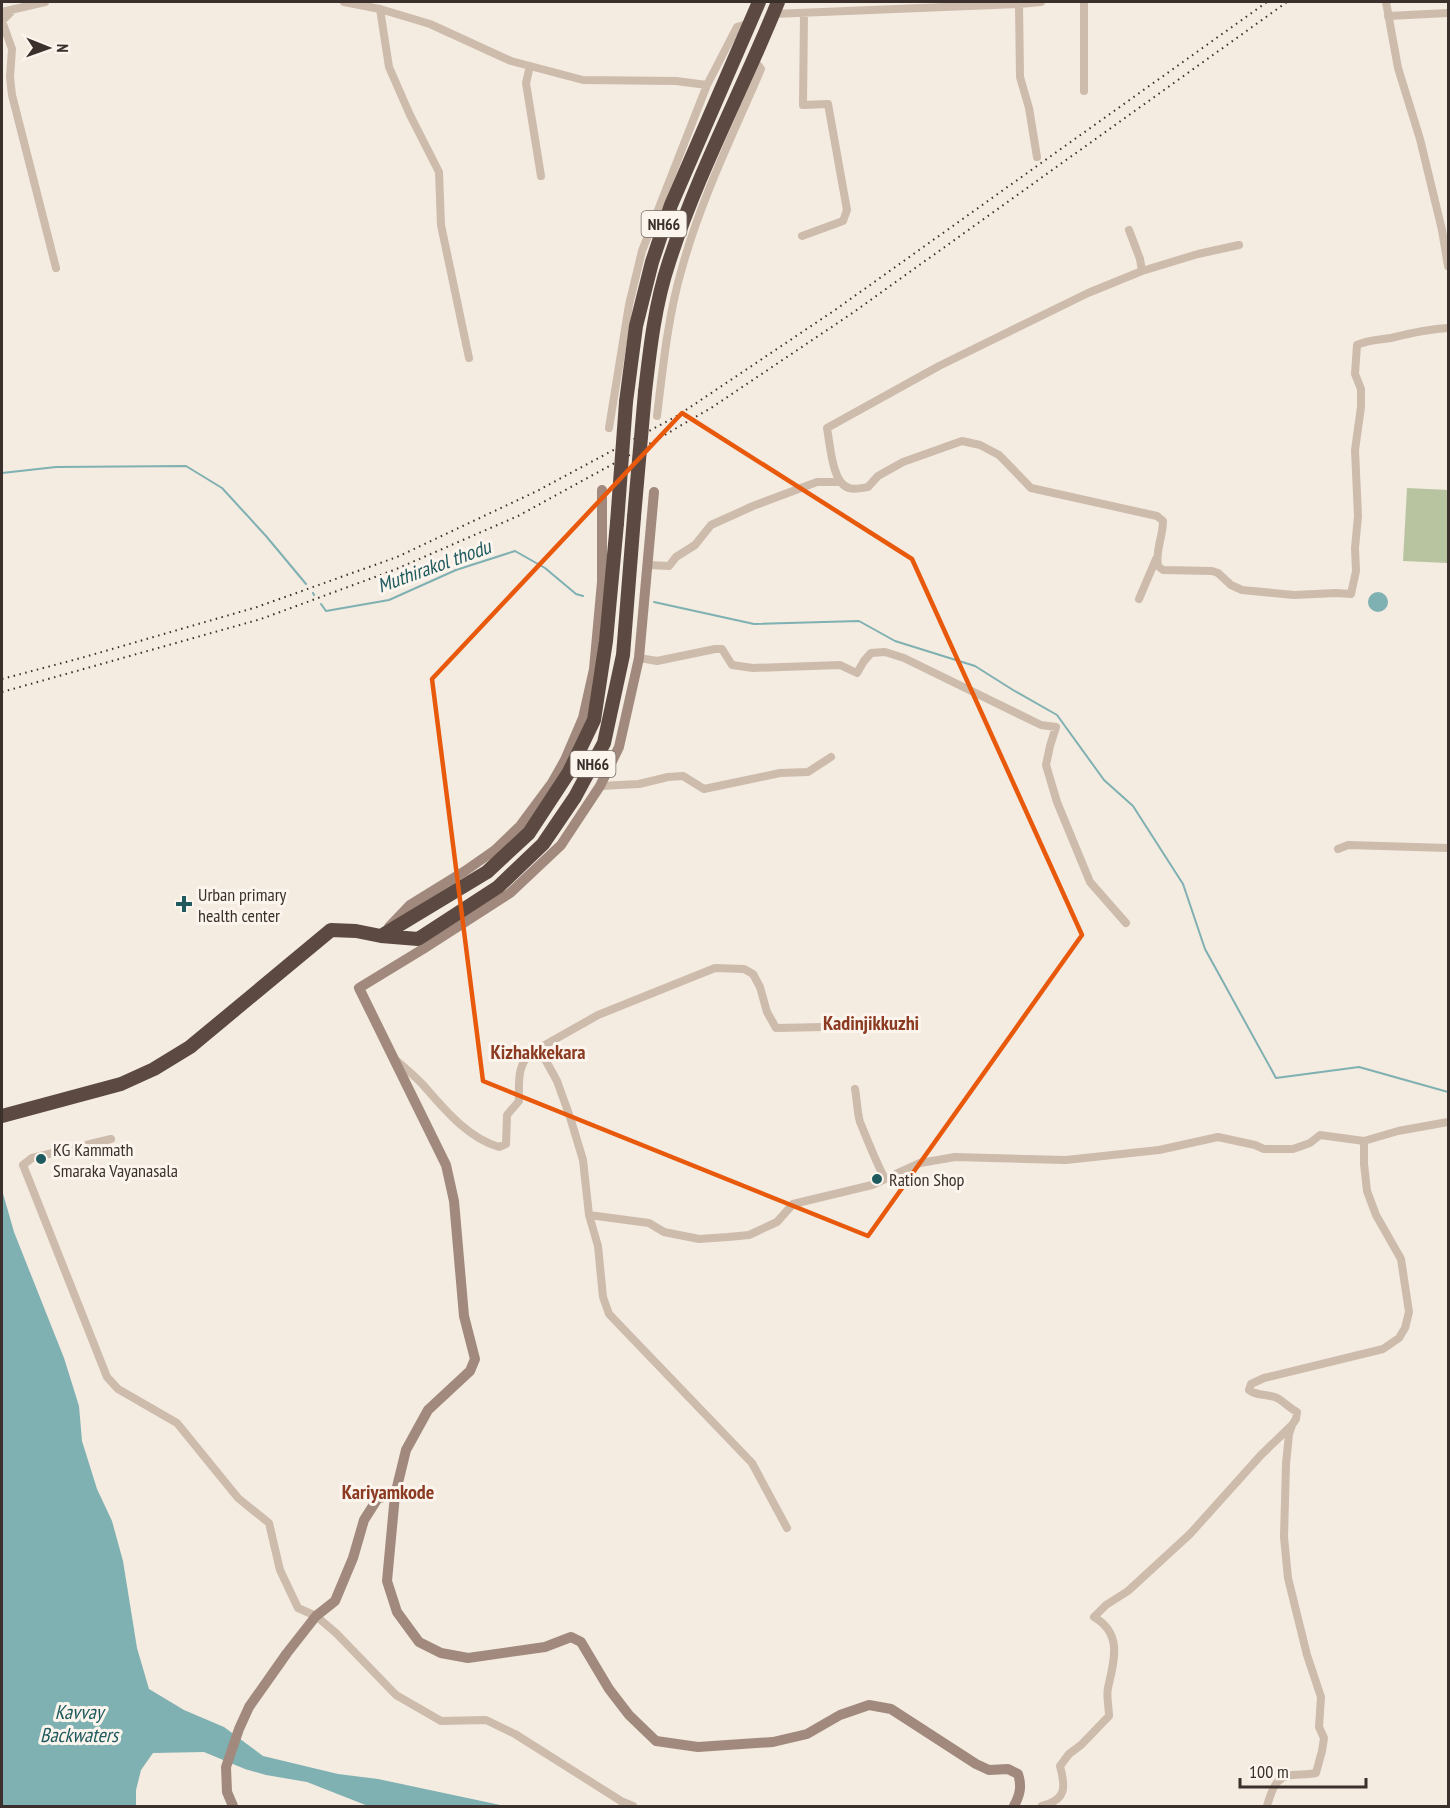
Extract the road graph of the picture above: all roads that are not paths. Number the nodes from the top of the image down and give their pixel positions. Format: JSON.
{"nodes":[{"id":1,"x":45,"y":2,"type":"edge"},
{"id":2,"x":344,"y":2,"type":"edge"},
{"id":3,"x":759,"y":2,"type":"edge"},
{"id":4,"x":1041,"y":2,"type":"edge"},
{"id":5,"x":1084,"y":2,"type":"edge"},
{"id":6,"x":1386,"y":2,"type":"edge"},
{"id":7,"x":1019,"y":4,"type":"junction"},
{"id":8,"x":890,"y":5,"type":"edge"},
{"id":9,"x":776,"y":8,"type":"edge"},
{"id":10,"x":14,"y":9,"type":"junction"},
{"id":11,"x":380,"y":9,"type":"junction"},
{"id":12,"x":2,"y":12,"type":"edge"},
{"id":13,"x":804,"y":13,"type":"junction"},
{"id":14,"x":1449,"y":13,"type":"edge"},
{"id":15,"x":1388,"y":16,"type":"junction"},
{"id":16,"x":751,"y":22,"type":"junction"},
{"id":17,"x":754,"y":60,"type":"junction"},
{"id":18,"x":530,"y":66,"type":"junction"},
{"id":19,"x":707,"y":85,"type":"junction"},
{"id":20,"x":1084,"y":91,"type":"dead end"},
{"id":21,"x":1037,"y":157,"type":"dead end"},
{"id":22,"x":541,"y":176,"type":"dead end"},
{"id":23,"x":1129,"y":230,"type":"dead end"},
{"id":24,"x":802,"y":237,"type":"dead end"},
{"id":25,"x":1239,"y":245,"type":"dead end"},
{"id":26,"x":1449,"y":266,"type":"edge"},
{"id":27,"x":56,"y":268,"type":"dead end"},
{"id":28,"x":1142,"y":271,"type":"junction"},
{"id":29,"x":1449,"y":328,"type":"edge"},
{"id":30,"x":469,"y":358,"type":"dead end"},
{"id":31,"x":657,"y":416,"type":"dead end"},
{"id":32,"x":609,"y":428,"type":"dead end"},
{"id":33,"x":836,"y":480,"type":"junction"},
{"id":34,"x":602,"y":490,"type":"dead end"},
{"id":35,"x":654,"y":492,"type":"dead end"},
{"id":36,"x":1156,"y":558,"type":"junction"},
{"id":37,"x":648,"y":565,"type":"junction"},
{"id":38,"x":1139,"y":599,"type":"dead end"},
{"id":39,"x":639,"y":658,"type":"junction"},
{"id":40,"x":831,"y":757,"type":"dead end"},
{"id":41,"x":600,"y":786,"type":"junction"},
{"id":42,"x":1449,"y":848,"type":"edge"},
{"id":43,"x":1338,"y":849,"type":"dead end"},
{"id":44,"x":1126,"y":923,"type":"dead end"},
{"id":45,"x":381,"y":936,"type":"junction"},
{"id":46,"x":871,"y":1026,"type":"dead end"},
{"id":47,"x":536,"y":1050,"type":"junction"},
{"id":48,"x":394,"y":1058,"type":"junction"},
{"id":49,"x":855,"y":1089,"type":"dead end"},
{"id":50,"x":2,"y":1116,"type":"edge"},
{"id":51,"x":1449,"y":1122,"type":"edge"},
{"id":52,"x":111,"y":1140,"type":"dead end"},
{"id":53,"x":1364,"y":1141,"type":"junction"},
{"id":54,"x":885,"y":1179,"type":"junction"},
{"id":55,"x":590,"y":1215,"type":"junction"},
{"id":56,"x":1292,"y":1425,"type":"junction"},
{"id":57,"x":395,"y":1495,"type":"junction"},
{"id":58,"x":787,"y":1528,"type":"dead end"},
{"id":59,"x":316,"y":1616,"type":"junction"},
{"id":60,"x":233,"y":1806,"type":"edge"},
{"id":61,"x":633,"y":1806,"type":"edge"},
{"id":62,"x":1014,"y":1806,"type":"edge"},
{"id":63,"x":1042,"y":1806,"type":"edge"},
{"id":64,"x":1268,"y":1806,"type":"edge"}],
"edges":[{"from":1,"to":10,"type":"street"},
{"from":2,"to":11,"type":"street"},
{"from":3,"to":16,"type":"highway","number":"NH66"},
{"from":4,"to":7,"type":"street"},
{"from":5,"to":20,"type":"street"},
{"from":6,"to":15,"type":"street"},
{"from":7,"to":8,"type":"street"},
{"from":7,"to":21,"type":"street"},
{"from":8,"to":13,"type":"street"},
{"from":9,"to":13,"type":"street"},
{"from":9,"to":17,"type":"highway","number":"NH66"},
{"from":10,"to":12,"type":"street"},
{"from":10,"to":27,"type":"street"},
{"from":11,"to":18,"type":"street"},
{"from":11,"to":30,"type":"street"},
{"from":13,"to":24,"type":"street"},
{"from":14,"to":15,"type":"street"},
{"from":15,"to":26,"type":"street"},
{"from":16,"to":17,"type":"highway","number":"NH66"},
{"from":16,"to":19,"type":"street"},
{"from":16,"to":45,"type":"highway","number":"NH66","bridge":true},
{"from":17,"to":31,"type":"street"},
{"from":17,"to":45,"type":"highway","number":"NH66","bridge":true},
{"from":18,"to":19,"type":"street"},
{"from":18,"to":22,"type":"street"},
{"from":19,"to":32,"type":"street"},
{"from":23,"to":28,"type":"street"},
{"from":25,"to":28,"type":"street"},
{"from":28,"to":33,"type":"street"},
{"from":29,"to":36,"type":"street"},
{"from":33,"to":36,"type":"street"},
{"from":33,"to":37,"type":"street"},
{"from":34,"to":45,"type":"street"},
{"from":35,"to":37,"type":"street"},
{"from":36,"to":38,"type":"street"},
{"from":37,"to":39,"type":"street"},
{"from":39,"to":41,"type":"street"},
{"from":39,"to":44,"type":"street"},
{"from":40,"to":41,"type":"street"},
{"from":41,"to":48,"type":"street"},
{"from":42,"to":43,"type":"street"},
{"from":45,"to":50,"type":"highway","number":"NH66"},
{"from":46,"to":47,"type":"street"},
{"from":47,"to":48,"type":"street"},
{"from":47,"to":55,"type":"street"},
{"from":48,"to":57,"type":"street"},
{"from":49,"to":54,"type":"street"},
{"from":51,"to":53,"type":"street"},
{"from":52,"to":59,"type":"street"},
{"from":53,"to":54,"type":"street"},
{"from":53,"to":56,"type":"street"},
{"from":54,"to":55,"type":"street"},
{"from":55,"to":58,"type":"street"},
{"from":56,"to":63,"type":"street"},
{"from":56,"to":64,"type":"street"},
{"from":57,"to":59,"type":"street"},
{"from":57,"to":62,"type":"street"},
{"from":59,"to":60,"type":"street"},
{"from":59,"to":61,"type":"street"}]}
